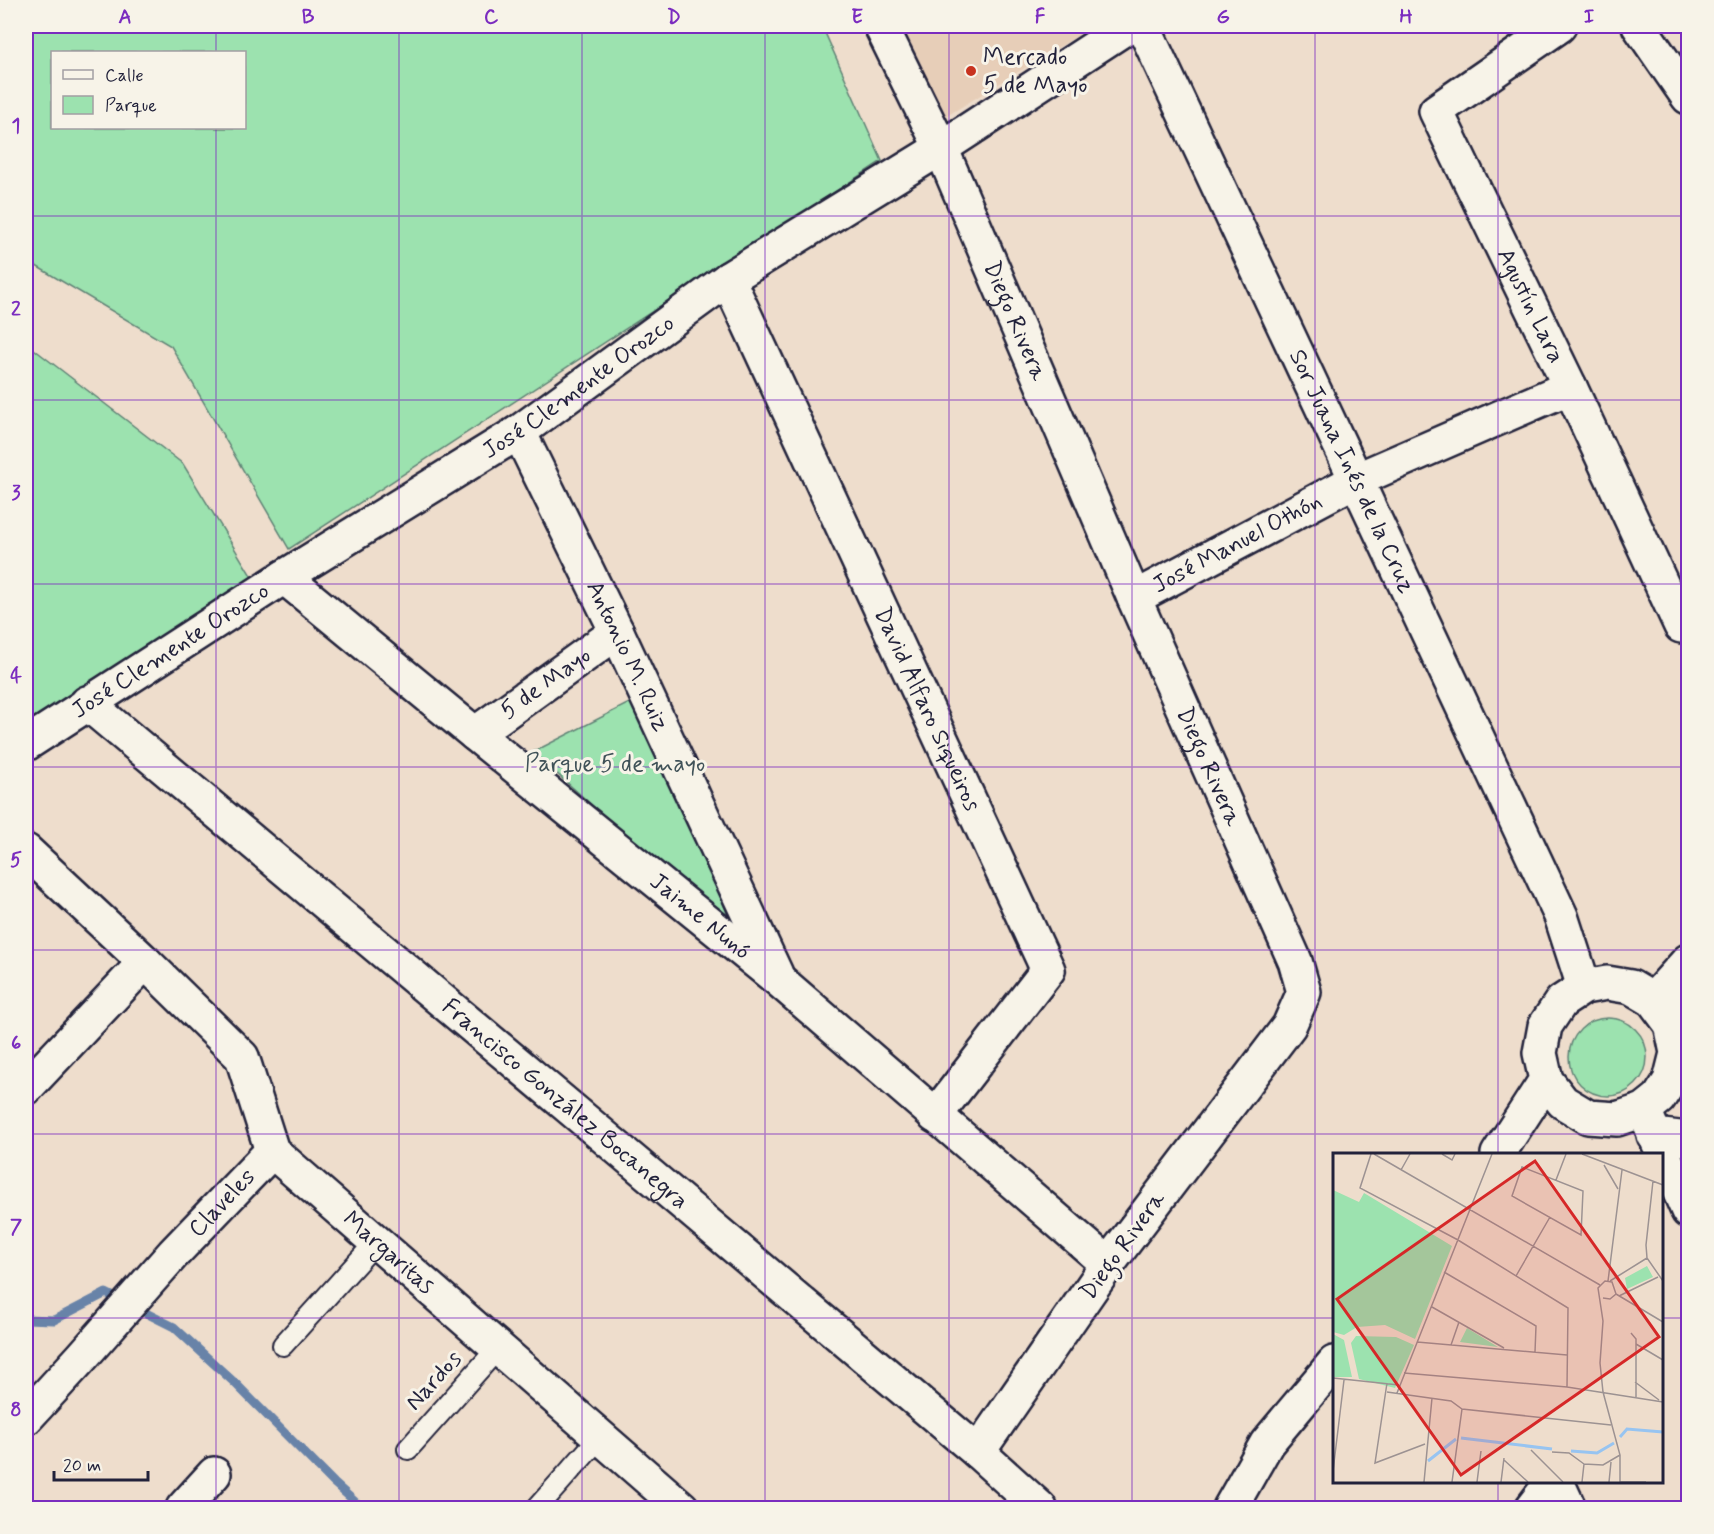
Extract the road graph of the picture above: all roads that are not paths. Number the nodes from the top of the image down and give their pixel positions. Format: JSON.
{"nodes":[{"id":1,"x":881,"y":26,"type":"edge"},
{"id":2,"x":1128,"y":26,"type":"edge"},
{"id":3,"x":1143,"y":26,"type":"edge"},
{"id":4,"x":1559,"y":26,"type":"edge"},
{"id":5,"x":1639,"y":26,"type":"edge"},
{"id":6,"x":1689,"y":97,"type":"edge"},
{"id":7,"x":941,"y":148,"type":"junction"},
{"id":8,"x":728,"y":279,"type":"junction"},
{"id":9,"x":1570,"y":387,"type":"junction"},
{"id":10,"x":519,"y":432,"type":"junction"},
{"id":11,"x":1356,"y":480,"type":"junction"},
{"id":12,"x":284,"y":577,"type":"junction"},
{"id":13,"x":1134,"y":598,"type":"junction"},
{"id":14,"x":1689,"y":615,"type":"edge"},
{"id":15,"x":617,"y":632,"type":"junction"},
{"id":16,"x":87,"y":703,"type":"junction"},
{"id":17,"x":475,"y":734,"type":"junction"},
{"id":18,"x":26,"y":744,"type":"edge"},
{"id":19,"x":26,"y":850,"type":"edge"},
{"id":20,"x":1689,"y":961,"type":"edge"},
{"id":21,"x":145,"y":962,"type":"junction"},
{"id":22,"x":780,"y":981,"type":"junction"},
{"id":23,"x":1584,"y":987,"type":"junction"},
{"id":24,"x":1667,"y":1004,"type":"edge"},
{"id":25,"x":1546,"y":1080,"type":"junction"},
{"id":26,"x":26,"y":1088,"type":"edge"},
{"id":27,"x":935,"y":1116,"type":"junction"},
{"id":28,"x":1649,"y":1123,"type":"junction"},
{"id":29,"x":1689,"y":1139,"type":"edge"},
{"id":30,"x":272,"y":1151,"type":"junction"},
{"id":31,"x":1499,"y":1153,"type":"edge"},
{"id":32,"x":1663,"y":1153,"type":"edge"},
{"id":33,"x":1663,"y":1154,"type":"edge"},
{"id":34,"x":1689,"y":1211,"type":"edge"},
{"id":35,"x":376,"y":1242,"type":"junction"},
{"id":36,"x":1108,"y":1264,"type":"junction"},
{"id":37,"x":283,"y":1345,"type":"dead end"},
{"id":38,"x":498,"y":1348,"type":"junction"},
{"id":39,"x":1333,"y":1365,"type":"edge"},
{"id":40,"x":26,"y":1418,"type":"edge"},
{"id":41,"x":600,"y":1437,"type":"junction"},
{"id":42,"x":408,"y":1449,"type":"dead end"},
{"id":43,"x":978,"y":1452,"type":"junction"},
{"id":44,"x":214,"y":1474,"type":"dead end"},
{"id":45,"x":1551,"y":1483,"type":"edge"},
{"id":46,"x":1557,"y":1483,"type":"edge"},
{"id":47,"x":183,"y":1509,"type":"edge"},
{"id":48,"x":537,"y":1509,"type":"edge"},
{"id":49,"x":682,"y":1509,"type":"edge"},
{"id":50,"x":1040,"y":1509,"type":"edge"},
{"id":51,"x":1230,"y":1509,"type":"edge"},
{"id":52,"x":1532,"y":1509,"type":"edge"},
{"id":53,"x":1569,"y":1509,"type":"edge"}],
"edges":[{"from":1,"to":7,"type":"street","name":"Diego Rivera"},
{"from":2,"to":7,"type":"street","name":"José Clemente Orozco"},
{"from":3,"to":11,"type":"street","name":"Sor Juana Inés de la Cruz"},
{"from":4,"to":9,"type":"street","name":"Agustín Lara"},
{"from":5,"to":6,"type":"street"},
{"from":7,"to":8,"type":"street","name":"José Clemente Orozco"},
{"from":7,"to":13,"type":"street","name":"Diego Rivera"},
{"from":8,"to":10,"type":"street","name":"José Clemente Orozco"},
{"from":8,"to":27,"type":"street","name":"David Alfaro Siqueiros"},
{"from":9,"to":11,"type":"street","name":"José Manuel Othón"},
{"from":9,"to":14,"type":"street","name":"Agustín Lara"},
{"from":10,"to":12,"type":"street","name":"José Clemente Orozco"},
{"from":10,"to":15,"type":"street","name":"Antonio M. Ruiz"},
{"from":11,"to":13,"type":"street","name":"José Manuel Othón"},
{"from":11,"to":23,"type":"street","name":"Sor Juana Inés de la Cruz"},
{"from":12,"to":16,"type":"street","name":"José Clemente Orozco"},
{"from":12,"to":17,"type":"street","name":"Jaime Nunó"},
{"from":13,"to":36,"type":"street","name":"Diego Rivera"},
{"from":15,"to":17,"type":"street","name":"5 de Mayo"},
{"from":15,"to":22,"type":"street","name":"Antonio M. Ruiz"},
{"from":16,"to":18,"type":"street","name":"José Clemente Orozco"},
{"from":16,"to":43,"type":"street","name":"Francisco González Bocanegra"},
{"from":17,"to":22,"type":"street","name":"Jaime Nunó"},
{"from":19,"to":21,"type":"street"},
{"from":20,"to":24,"type":"street"},
{"from":21,"to":26,"type":"street"},
{"from":21,"to":30,"type":"street"},
{"from":22,"to":27,"type":"street","name":"Jaime Nunó"},
{"from":23,"to":24,"type":"street"},
{"from":23,"to":25,"type":"street"},
{"from":24,"to":28,"type":"street"},
{"from":25,"to":28,"type":"street"},
{"from":25,"to":31,"type":"street"},
{"from":27,"to":36,"type":"street","name":"Jaime Nunó"},
{"from":28,"to":29,"type":"street"},
{"from":28,"to":32,"type":"street"},
{"from":30,"to":35,"type":"street","name":"Margaritas"},
{"from":30,"to":40,"type":"street","name":"Claveles"},
{"from":33,"to":34,"type":"street"},
{"from":35,"to":37,"type":"lane"},
{"from":35,"to":38,"type":"street","name":"Margaritas"},
{"from":36,"to":43,"type":"street","name":"Diego Rivera"},
{"from":38,"to":41,"type":"street","name":"Margaritas"},
{"from":38,"to":42,"type":"lane","name":"Nardos"},
{"from":39,"to":51,"type":"street"},
{"from":41,"to":48,"type":"lane"},
{"from":41,"to":49,"type":"street","name":"Margaritas"},
{"from":43,"to":50,"type":"street","name":"Francisco González Bocanegra"},
{"from":44,"to":47,"type":"street"},
{"from":45,"to":52,"type":"street"},
{"from":46,"to":53,"type":"street"}]}
